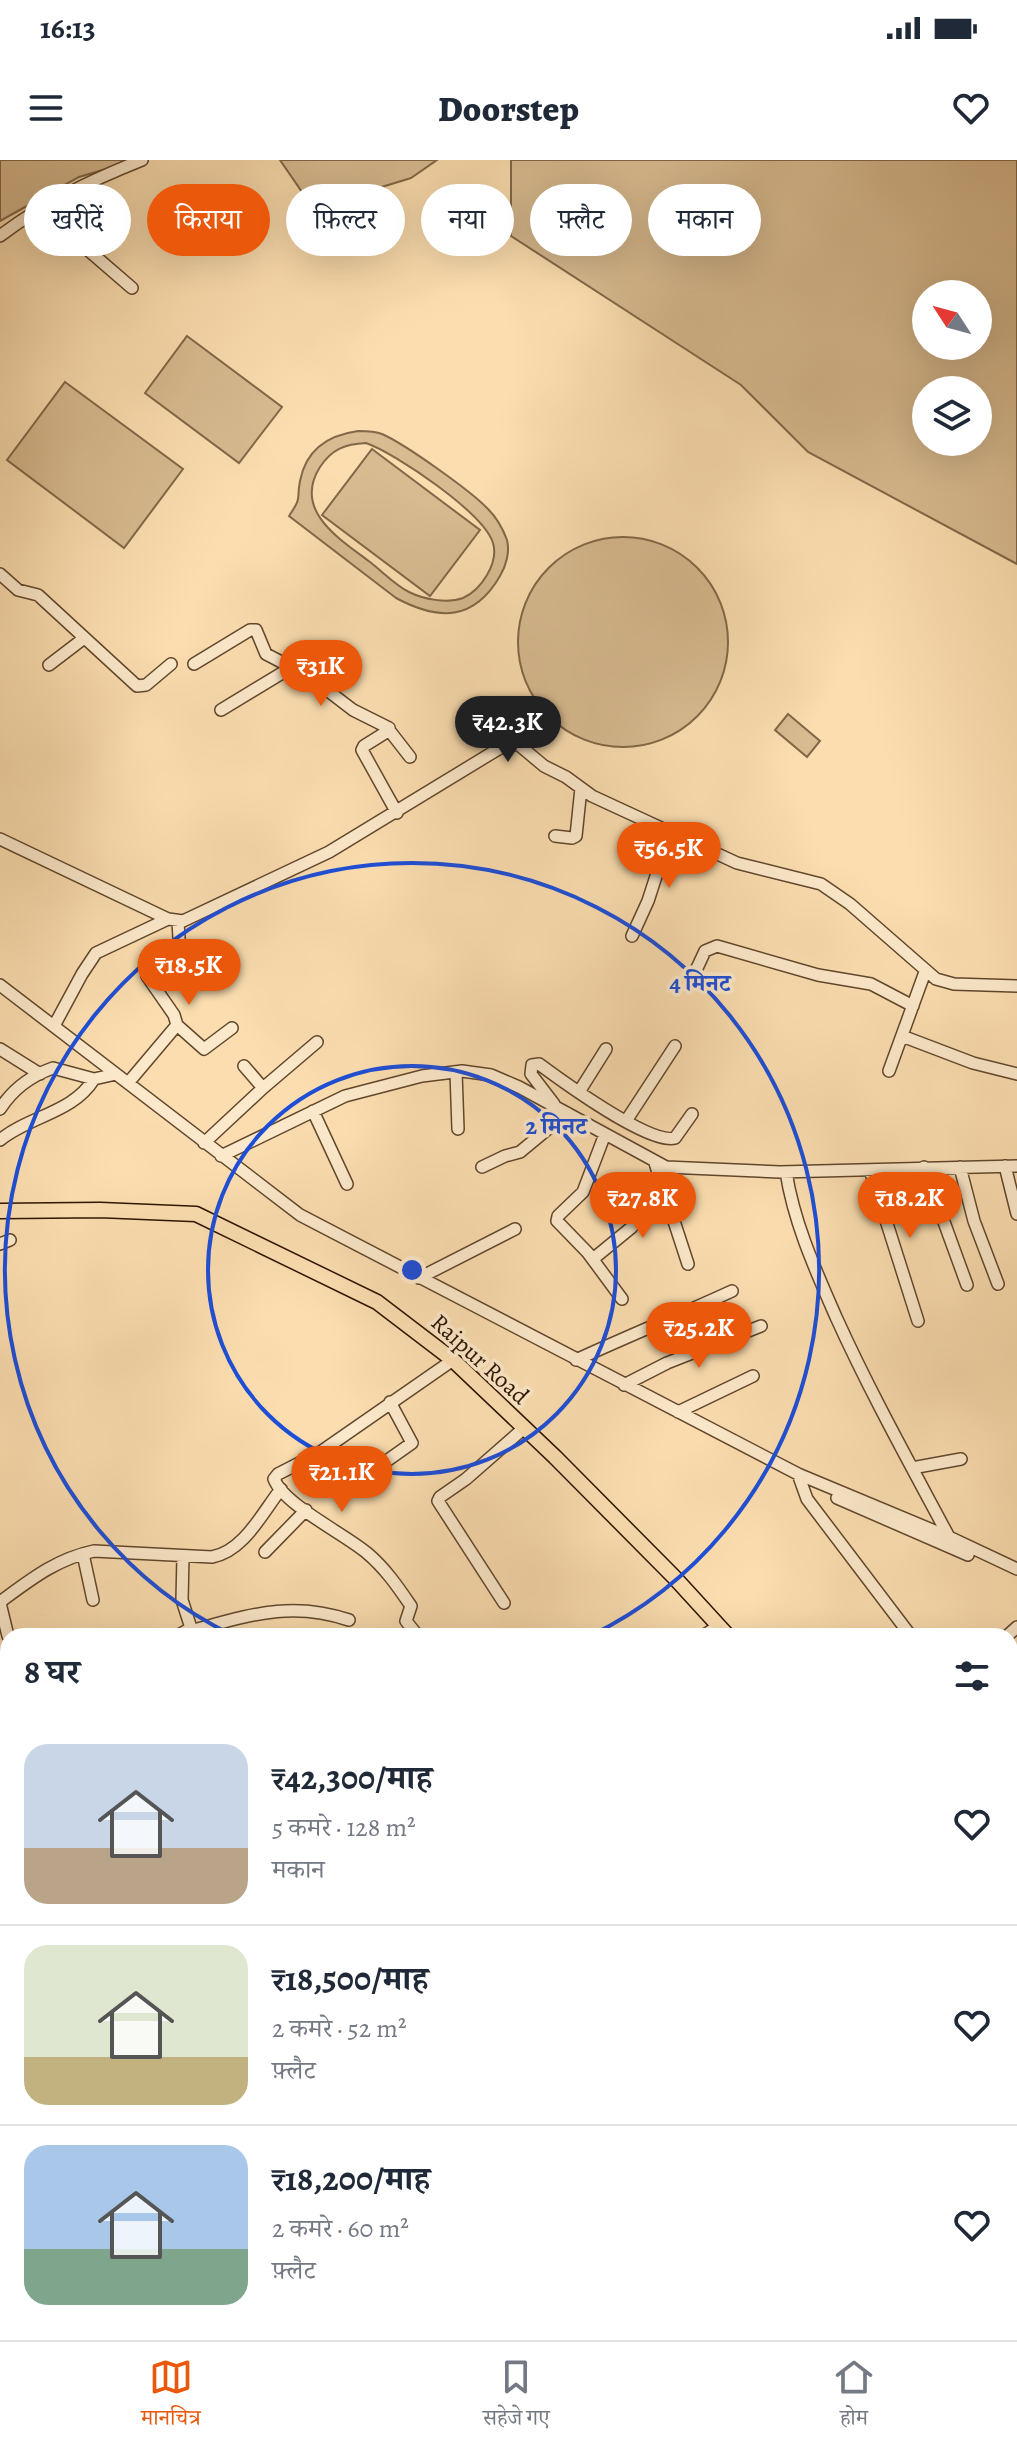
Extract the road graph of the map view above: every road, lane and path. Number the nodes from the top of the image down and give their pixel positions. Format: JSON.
{"nodes":[{"id":1,"x":142,"y":160,"type":"edge"},
{"id":2,"x":86,"y":184,"type":"edge"},
{"id":3,"x":24,"y":220,"type":"edge"},
{"id":4,"x":0,"y":236,"type":"edge"},
{"id":5,"x":95,"y":256,"type":"edge"},
{"id":6,"x":132,"y":288,"type":"dead end"},
{"id":7,"x":0,"y":574,"type":"edge"},
{"id":8,"x":83,"y":639,"type":"junction"},
{"id":9,"x":171,"y":664,"type":"dead end"},
{"id":10,"x":194,"y":664,"type":"dead end"},
{"id":11,"x":49,"y":665,"type":"dead end"},
{"id":12,"x":292,"y":667,"type":"junction"},
{"id":13,"x":221,"y":710,"type":"dead end"},
{"id":14,"x":389,"y":730,"type":"junction"},
{"id":15,"x":410,"y":757,"type":"dead end"},
{"id":16,"x":581,"y":788,"type":"junction"},
{"id":17,"x":397,"y":813,"type":"junction"},
{"id":18,"x":671,"y":830,"type":"junction"},
{"id":19,"x":555,"y":836,"type":"dead end"},
{"id":20,"x":0,"y":839,"type":"edge"},
{"id":21,"x":173,"y":920,"type":"junction"},
{"id":22,"x":632,"y":936,"type":"dead end"},
{"id":23,"x":925,"y":972,"type":"junction"},
{"id":24,"x":691,"y":981,"type":"dead end"},
{"id":25,"x":0,"y":985,"type":"edge"},
{"id":26,"x":1017,"y":986,"type":"edge"},
{"id":27,"x":913,"y":1006,"type":"junction"},
{"id":28,"x":177,"y":1025,"type":"junction"},
{"id":29,"x":54,"y":1026,"type":"junction"},
{"id":30,"x":232,"y":1028,"type":"dead end"},
{"id":31,"x":902,"y":1036,"type":"junction"},
{"id":32,"x":317,"y":1042,"type":"dead end"},
{"id":33,"x":675,"y":1046,"type":"dead end"},
{"id":34,"x":0,"y":1049,"type":"edge"},
{"id":35,"x":606,"y":1049,"type":"dead end"},
{"id":36,"x":244,"y":1066,"type":"dead end"},
{"id":37,"x":889,"y":1071,"type":"dead end"},
{"id":38,"x":456,"y":1072,"type":"junction"},
{"id":39,"x":40,"y":1074,"type":"junction"},
{"id":40,"x":116,"y":1074,"type":"junction"},
{"id":41,"x":1017,"y":1074,"type":"edge"},
{"id":42,"x":94,"y":1079,"type":"junction"},
{"id":43,"x":128,"y":1083,"type":"junction"},
{"id":44,"x":263,"y":1088,"type":"junction"},
{"id":45,"x":579,"y":1092,"type":"junction"},
{"id":46,"x":5,"y":1093,"type":"edge"},
{"id":47,"x":0,"y":1109,"type":"edge"},
{"id":48,"x":562,"y":1110,"type":"junction"},
{"id":49,"x":313,"y":1111,"type":"junction"},
{"id":50,"x":692,"y":1114,"type":"dead end"},
{"id":51,"x":626,"y":1121,"type":"junction"},
{"id":52,"x":458,"y":1129,"type":"dead end"},
{"id":53,"x":605,"y":1134,"type":"junction"},
{"id":54,"x":0,"y":1140,"type":"edge"},
{"id":55,"x":204,"y":1143,"type":"junction"},
{"id":56,"x":221,"y":1156,"type":"junction"},
{"id":57,"x":655,"y":1163,"type":"junction"},
{"id":58,"x":1011,"y":1166,"type":"edge"},
{"id":59,"x":482,"y":1167,"type":"dead end"},
{"id":60,"x":924,"y":1167,"type":"junction"},
{"id":61,"x":960,"y":1167,"type":"junction"},
{"id":62,"x":870,"y":1170,"type":"junction"},
{"id":63,"x":786,"y":1172,"type":"junction"},
{"id":64,"x":347,"y":1184,"type":"dead end"},
{"id":65,"x":664,"y":1190,"type":"junction"},
{"id":66,"x":0,"y":1211,"type":"edge"},
{"id":67,"x":1017,"y":1214,"type":"edge"},
{"id":68,"x":515,"y":1229,"type":"dead end"},
{"id":69,"x":593,"y":1259,"type":"junction"},
{"id":70,"x":688,"y":1264,"type":"dead end"},
{"id":71,"x":419,"y":1278,"type":"junction"},
{"id":72,"x":998,"y":1284,"type":"dead end"},
{"id":73,"x":967,"y":1285,"type":"dead end"},
{"id":74,"x":732,"y":1291,"type":"dead end"},
{"id":75,"x":622,"y":1299,"type":"dead end"},
{"id":76,"x":918,"y":1321,"type":"dead end"},
{"id":77,"x":761,"y":1326,"type":"dead end"},
{"id":78,"x":453,"y":1360,"type":"junction"},
{"id":79,"x":576,"y":1360,"type":"junction"},
{"id":80,"x":753,"y":1376,"type":"dead end"},
{"id":81,"x":624,"y":1385,"type":"junction"},
{"id":82,"x":390,"y":1402,"type":"junction"},
{"id":83,"x":678,"y":1412,"type":"junction"},
{"id":84,"x":524,"y":1428,"type":"junction"},
{"id":85,"x":961,"y":1459,"type":"dead end"},
{"id":86,"x":912,"y":1468,"type":"junction"},
{"id":87,"x":371,"y":1472,"type":"dead end"},
{"id":88,"x":798,"y":1474,"type":"junction"},
{"id":89,"x":818,"y":1484,"type":"junction"},
{"id":90,"x":281,"y":1489,"type":"junction"},
{"id":91,"x":306,"y":1510,"type":"junction"},
{"id":92,"x":949,"y":1537,"type":"junction"},
{"id":93,"x":265,"y":1552,"type":"dead end"},
{"id":94,"x":83,"y":1554,"type":"junction"},
{"id":95,"x":183,"y":1556,"type":"junction"},
{"id":96,"x":1017,"y":1569,"type":"edge"},
{"id":97,"x":1017,"y":1577,"type":"edge"},
{"id":98,"x":93,"y":1600,"type":"dead end"},
{"id":99,"x":0,"y":1603,"type":"edge"},
{"id":100,"x":504,"y":1603,"type":"dead end"},
{"id":101,"x":349,"y":1620,"type":"dead end"},
{"id":102,"x":6,"y":1628,"type":"edge"},
{"id":103,"x":196,"y":1628,"type":"edge"},
{"id":104,"x":207,"y":1628,"type":"edge"},
{"id":105,"x":412,"y":1628,"type":"edge"},
{"id":106,"x":720,"y":1628,"type":"edge"},
{"id":107,"x":905,"y":1628,"type":"edge"}],
"edges":[{"from":1,"to":2,"type":"street"},
{"from":3,"to":4,"type":"street"},
{"from":5,"to":6,"type":"street"},
{"from":7,"to":8,"type":"street"},
{"from":8,"to":9,"type":"street"},
{"from":8,"to":11,"type":"street"},
{"from":10,"to":12,"type":"street"},
{"from":12,"to":13,"type":"street"},
{"from":12,"to":14,"type":"street"},
{"from":14,"to":15,"type":"street"},
{"from":14,"to":17,"type":"street"},
{"from":16,"to":17,"type":"street"},
{"from":16,"to":18,"type":"street"},
{"from":16,"to":19,"type":"street"},
{"from":17,"to":21,"type":"street"},
{"from":18,"to":22,"type":"street"},
{"from":18,"to":23,"type":"street"},
{"from":20,"to":21,"type":"street"},
{"from":21,"to":28,"type":"street"},
{"from":21,"to":29,"type":"street"},
{"from":23,"to":26,"type":"street"},
{"from":23,"to":27,"type":"street"},
{"from":24,"to":27,"type":"street"},
{"from":25,"to":29,"type":"street"},
{"from":27,"to":31,"type":"street"},
{"from":28,"to":30,"type":"street"},
{"from":28,"to":43,"type":"street"},
{"from":29,"to":40,"type":"street"},
{"from":31,"to":37,"type":"street"},
{"from":31,"to":41,"type":"street"},
{"from":32,"to":44,"type":"street"},
{"from":33,"to":51,"type":"street"},
{"from":34,"to":39,"type":"street"},
{"from":35,"to":45,"type":"street"},
{"from":36,"to":44,"type":"street"},
{"from":38,"to":48,"type":"street"},
{"from":38,"to":49,"type":"street"},
{"from":38,"to":52,"type":"street"},
{"from":39,"to":42,"type":"street"},
{"from":39,"to":46,"type":"street"},
{"from":40,"to":42,"type":"street"},
{"from":40,"to":43,"type":"street"},
{"from":42,"to":54,"type":"street"},
{"from":43,"to":55,"type":"street"},
{"from":44,"to":55,"type":"street"},
{"from":45,"to":48,"type":"street"},
{"from":45,"to":51,"type":"street"},
{"from":46,"to":47,"type":"street"},
{"from":48,"to":53,"type":"street"},
{"from":48,"to":59,"type":"street"},
{"from":49,"to":56,"type":"street"},
{"from":49,"to":64,"type":"street"},
{"from":50,"to":51,"type":"street"},
{"from":53,"to":57,"type":"street"},
{"from":53,"to":69,"type":"street"},
{"from":55,"to":56,"type":"street"},
{"from":56,"to":71,"type":"street"},
{"from":57,"to":63,"type":"street"},
{"from":57,"to":65,"type":"street"},
{"from":58,"to":61,"type":"street"},
{"from":58,"to":67,"type":"street"},
{"from":60,"to":61,"type":"street"},
{"from":60,"to":62,"type":"street"},
{"from":60,"to":73,"type":"street"},
{"from":61,"to":72,"type":"street"},
{"from":62,"to":63,"type":"street"},
{"from":62,"to":76,"type":"street"},
{"from":63,"to":86,"type":"street"},
{"from":65,"to":69,"type":"street"},
{"from":65,"to":70,"type":"street"},
{"from":66,"to":78,"type":"main road","name":"Raipur Road"},
{"from":68,"to":71,"type":"street"},
{"from":69,"to":75,"type":"street"},
{"from":71,"to":79,"type":"street"},
{"from":74,"to":79,"type":"street"},
{"from":77,"to":81,"type":"street"},
{"from":78,"to":82,"type":"street"},
{"from":78,"to":84,"type":"main road","name":"Raipur Road"},
{"from":79,"to":81,"type":"street"},
{"from":80,"to":83,"type":"street"},
{"from":81,"to":83,"type":"street"},
{"from":82,"to":87,"type":"street"},
{"from":82,"to":90,"type":"street"},
{"from":83,"to":88,"type":"street"},
{"from":84,"to":100,"type":"street"},
{"from":84,"to":106,"type":"main road","name":"Raipur Road"},
{"from":85,"to":86,"type":"street"},
{"from":86,"to":92,"type":"street"},
{"from":88,"to":89,"type":"street"},
{"from":88,"to":107,"type":"street"},
{"from":89,"to":92,"type":"street"},
{"from":89,"to":97,"type":"street"},
{"from":90,"to":91,"type":"street"},
{"from":90,"to":95,"type":"street"},
{"from":91,"to":93,"type":"street"},
{"from":91,"to":105,"type":"street"},
{"from":92,"to":96,"type":"street"},
{"from":94,"to":95,"type":"street"},
{"from":94,"to":98,"type":"street"},
{"from":94,"to":99,"type":"street"},
{"from":95,"to":103,"type":"street"},
{"from":99,"to":102,"type":"street"},
{"from":101,"to":104,"type":"street"}]}
